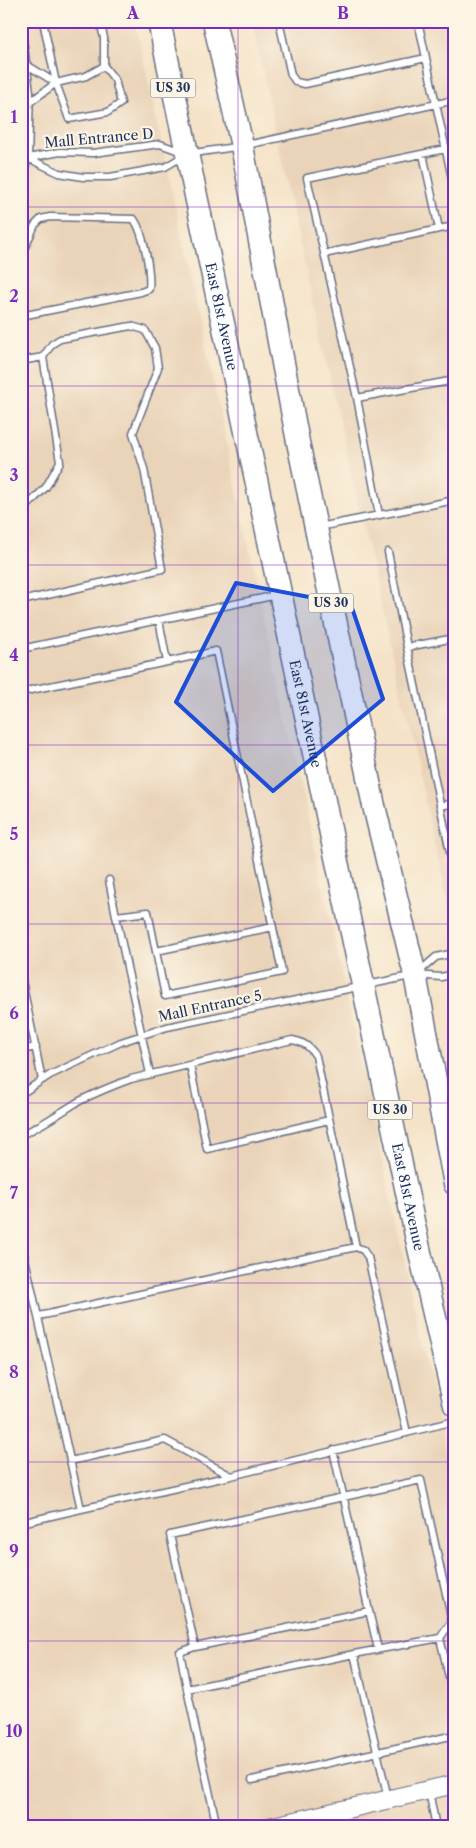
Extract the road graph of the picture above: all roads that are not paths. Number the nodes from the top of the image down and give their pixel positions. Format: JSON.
{"nodes":[{"id":1,"x":43,"y":21,"type":"edge"},
{"id":2,"x":100,"y":21,"type":"edge"},
{"id":3,"x":160,"y":21,"type":"edge"},
{"id":4,"x":214,"y":21,"type":"edge"},
{"id":5,"x":279,"y":21,"type":"edge"},
{"id":6,"x":418,"y":21,"type":"edge"},
{"id":7,"x":21,"y":24,"type":"edge"},
{"id":8,"x":426,"y":58,"type":"junction"},
{"id":9,"x":27,"y":65,"type":"junction"},
{"id":10,"x":104,"y":66,"type":"junction"},
{"id":11,"x":56,"y":83,"type":"junction"},
{"id":12,"x":455,"y":100,"type":"edge"},
{"id":13,"x":30,"y":102,"type":"junction"},
{"id":14,"x":436,"y":104,"type":"junction"},
{"id":15,"x":242,"y":146,"type":"junction"},
{"id":16,"x":455,"y":147,"type":"edge"},
{"id":17,"x":446,"y":149,"type":"junction"},
{"id":18,"x":187,"y":154,"type":"junction"},
{"id":19,"x":423,"y":154,"type":"junction"},
{"id":20,"x":28,"y":158,"type":"junction"},
{"id":21,"x":21,"y":179,"type":"edge"},
{"id":22,"x":455,"y":192,"type":"edge"},
{"id":23,"x":455,"y":226,"type":"edge"},
{"id":24,"x":439,"y":229,"type":"junction"},
{"id":25,"x":324,"y":254,"type":"junction"},
{"id":26,"x":21,"y":256,"type":"edge"},
{"id":27,"x":21,"y":316,"type":"edge"},
{"id":28,"x":43,"y":357,"type":"junction"},
{"id":29,"x":21,"y":361,"type":"edge"},
{"id":30,"x":455,"y":380,"type":"edge"},
{"id":31,"x":357,"y":398,"type":"junction"},
{"id":32,"x":455,"y":500,"type":"edge"},
{"id":33,"x":21,"y":512,"type":"edge"},
{"id":34,"x":379,"y":515,"type":"junction"},
{"id":35,"x":316,"y":527,"type":"junction"},
{"id":36,"x":388,"y":552,"type":"dead end"},
{"id":37,"x":281,"y":594,"type":"junction"},
{"id":38,"x":21,"y":601,"type":"edge"},
{"id":39,"x":159,"y":620,"type":"junction"},
{"id":40,"x":455,"y":638,"type":"edge"},
{"id":41,"x":407,"y":647,"type":"junction"},
{"id":42,"x":21,"y":650,"type":"edge"},
{"id":43,"x":168,"y":662,"type":"junction"},
{"id":44,"x":21,"y":692,"type":"edge"},
{"id":45,"x":455,"y":803,"type":"edge"},
{"id":46,"x":440,"y":806,"type":"junction"},
{"id":47,"x":455,"y":876,"type":"edge"},
{"id":48,"x":109,"y":880,"type":"dead end"},
{"id":49,"x":116,"y":916,"type":"junction"},
{"id":50,"x":273,"y":927,"type":"junction"},
{"id":51,"x":156,"y":951,"type":"junction"},
{"id":52,"x":455,"y":953,"type":"edge"},
{"id":53,"x":455,"y":974,"type":"edge"},
{"id":54,"x":415,"y":975,"type":"junction"},
{"id":55,"x":21,"y":976,"type":"edge"},
{"id":56,"x":364,"y":986,"type":"junction"},
{"id":57,"x":142,"y":1035,"type":"junction"},
{"id":58,"x":36,"y":1047,"type":"junction"},
{"id":59,"x":21,"y":1050,"type":"edge"},
{"id":60,"x":190,"y":1065,"type":"junction"},
{"id":61,"x":150,"y":1074,"type":"junction"},
{"id":62,"x":42,"y":1080,"type":"junction"},
{"id":63,"x":21,"y":1094,"type":"edge"},
{"id":64,"x":329,"y":1120,"type":"junction"},
{"id":65,"x":21,"y":1135,"type":"edge"},
{"id":66,"x":455,"y":1184,"type":"edge"},
{"id":67,"x":21,"y":1241,"type":"edge"},
{"id":68,"x":356,"y":1246,"type":"junction"},
{"id":69,"x":39,"y":1316,"type":"junction"},
{"id":70,"x":455,"y":1404,"type":"edge"},
{"id":71,"x":455,"y":1421,"type":"edge"},
{"id":72,"x":407,"y":1432,"type":"junction"},
{"id":73,"x":333,"y":1450,"type":"junction"},
{"id":74,"x":70,"y":1460,"type":"junction"},
{"id":75,"x":231,"y":1476,"type":"junction"},
{"id":76,"x":344,"y":1497,"type":"junction"},
{"id":77,"x":81,"y":1509,"type":"junction"},
{"id":78,"x":21,"y":1523,"type":"edge"},
{"id":79,"x":370,"y":1611,"type":"junction"},
{"id":80,"x":440,"y":1638,"type":"junction"},
{"id":81,"x":195,"y":1647,"type":"junction"},
{"id":82,"x":378,"y":1649,"type":"junction"},
{"id":83,"x":354,"y":1654,"type":"junction"},
{"id":84,"x":186,"y":1689,"type":"junction"},
{"id":85,"x":455,"y":1703,"type":"edge"},
{"id":86,"x":455,"y":1736,"type":"edge"},
{"id":87,"x":378,"y":1753,"type":"junction"},
{"id":88,"x":252,"y":1780,"type":"dead end"},
{"id":89,"x":455,"y":1784,"type":"edge"},
{"id":90,"x":429,"y":1790,"type":"junction"},
{"id":91,"x":389,"y":1799,"type":"junction"},
{"id":92,"x":218,"y":1827,"type":"edge"},
{"id":93,"x":268,"y":1827,"type":"edge"},
{"id":94,"x":436,"y":1827,"type":"edge"}],
"edges":[{"from":1,"to":11,"type":"lane"},
{"from":2,"to":10,"type":"lane"},
{"from":3,"to":18,"type":"highway","name":"East 81st Avenue","number":"US 30"},
{"from":4,"to":15,"type":"highway","number":"US 30"},
{"from":5,"to":8,"type":"lane"},
{"from":6,"to":8,"type":"lane"},
{"from":7,"to":9,"type":"lane"},
{"from":8,"to":14,"type":"lane"},
{"from":9,"to":11,"type":"lane"},
{"from":9,"to":13,"type":"lane"},
{"from":10,"to":11,"type":"lane"},
{"from":10,"to":11,"type":"lane"},
{"from":11,"to":13,"type":"lane"},
{"from":12,"to":14,"type":"lane","name":"Mall Entrance D"},
{"from":13,"to":20,"type":"lane"},
{"from":14,"to":15,"type":"lane","name":"Mall Entrance D"},
{"from":14,"to":17,"type":"lane"},
{"from":15,"to":18,"type":"lane","name":"Mall Entrance D"},
{"from":15,"to":35,"type":"highway","number":"US 30"},
{"from":16,"to":17,"type":"lane"},
{"from":17,"to":19,"type":"lane"},
{"from":17,"to":22,"type":"lane"},
{"from":18,"to":20,"type":"lane","name":"Mall Entrance D"},
{"from":18,"to":20,"type":"lane","name":"Mall Entrance D"},
{"from":18,"to":37,"type":"highway","name":"East 81st Avenue","number":"US 30"},
{"from":19,"to":24,"type":"lane"},
{"from":19,"to":25,"type":"lane"},
{"from":20,"to":21,"type":"lane"},
{"from":23,"to":24,"type":"lane"},
{"from":24,"to":25,"type":"lane"},
{"from":25,"to":31,"type":"lane"},
{"from":26,"to":27,"type":"lane"},
{"from":28,"to":29,"type":"lane"},
{"from":28,"to":33,"type":"lane"},
{"from":28,"to":38,"type":"lane"},
{"from":30,"to":31,"type":"lane"},
{"from":31,"to":34,"type":"lane"},
{"from":32,"to":34,"type":"lane"},
{"from":34,"to":35,"type":"lane"},
{"from":35,"to":54,"type":"highway","number":"US 30"},
{"from":36,"to":41,"type":"lane"},
{"from":37,"to":39,"type":"lane"},
{"from":37,"to":56,"type":"highway","name":"East 81st Avenue","number":"US 30"},
{"from":39,"to":42,"type":"lane"},
{"from":39,"to":43,"type":"lane"},
{"from":40,"to":41,"type":"lane"},
{"from":41,"to":46,"type":"lane"},
{"from":43,"to":44,"type":"lane"},
{"from":43,"to":50,"type":"lane"},
{"from":45,"to":46,"type":"lane"},
{"from":46,"to":47,"type":"lane"},
{"from":48,"to":49,"type":"lane"},
{"from":49,"to":51,"type":"lane"},
{"from":49,"to":57,"type":"lane"},
{"from":50,"to":51,"type":"lane"},
{"from":50,"to":51,"type":"lane"},
{"from":52,"to":54,"type":"lane","name":"Mall Entrance 5"},
{"from":53,"to":54,"type":"lane","name":"Mall Entrance 5"},
{"from":54,"to":56,"type":"lane","name":"Mall Entrance 5"},
{"from":54,"to":66,"type":"highway","number":"US 30"},
{"from":55,"to":58,"type":"lane"},
{"from":56,"to":57,"type":"lane","name":"Mall Entrance 5"},
{"from":56,"to":70,"type":"highway","name":"East 81st Avenue","number":"US 30"},
{"from":57,"to":61,"type":"lane"},
{"from":57,"to":62,"type":"lane","name":"Mall Entrance 5"},
{"from":58,"to":59,"type":"lane"},
{"from":58,"to":62,"type":"lane"},
{"from":60,"to":61,"type":"lane"},
{"from":60,"to":64,"type":"lane"},
{"from":60,"to":64,"type":"lane"},
{"from":61,"to":65,"type":"lane"},
{"from":62,"to":63,"type":"lane","name":"Mall Entrance 5"},
{"from":64,"to":68,"type":"lane"},
{"from":67,"to":69,"type":"lane"},
{"from":68,"to":69,"type":"lane"},
{"from":68,"to":72,"type":"lane"},
{"from":69,"to":74,"type":"lane"},
{"from":71,"to":72,"type":"lane"},
{"from":72,"to":73,"type":"lane"},
{"from":73,"to":75,"type":"lane"},
{"from":73,"to":76,"type":"lane"},
{"from":74,"to":75,"type":"lane"},
{"from":74,"to":77,"type":"lane"},
{"from":75,"to":77,"type":"lane"},
{"from":76,"to":79,"type":"lane"},
{"from":76,"to":80,"type":"lane"},
{"from":76,"to":81,"type":"lane"},
{"from":77,"to":78,"type":"lane"},
{"from":79,"to":81,"type":"lane"},
{"from":79,"to":82,"type":"lane"},
{"from":80,"to":82,"type":"lane"},
{"from":80,"to":85,"type":"lane"},
{"from":81,"to":84,"type":"lane"},
{"from":82,"to":83,"type":"lane"},
{"from":83,"to":84,"type":"lane"},
{"from":83,"to":87,"type":"lane"},
{"from":84,"to":92,"type":"lane"},
{"from":86,"to":87,"type":"lane"},
{"from":87,"to":88,"type":"lane"},
{"from":87,"to":91,"type":"lane"},
{"from":89,"to":90,"type":"street"},
{"from":90,"to":91,"type":"street"},
{"from":90,"to":94,"type":"lane"},
{"from":91,"to":93,"type":"street"}]}
